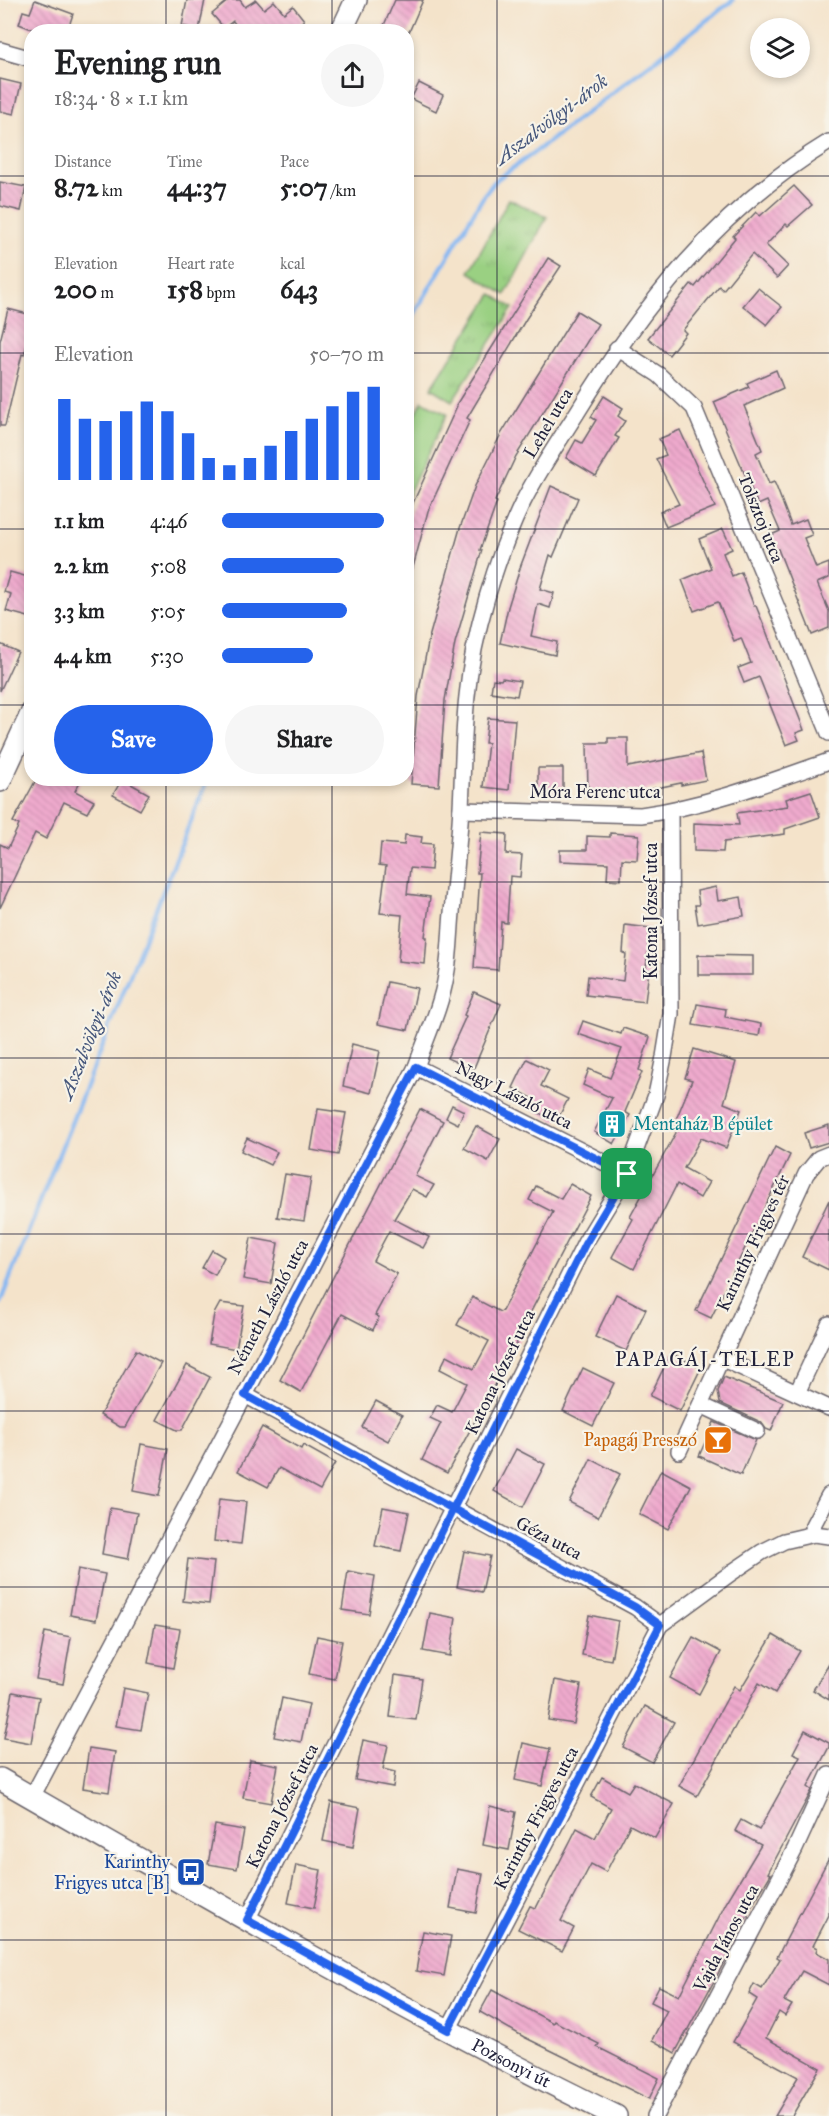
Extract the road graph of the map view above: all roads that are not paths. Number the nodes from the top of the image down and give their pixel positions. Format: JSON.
{"nodes":[{"id":1,"x":356,"y":0,"type":"edge"},
{"id":2,"x":345,"y":24,"type":"edge"},
{"id":3,"x":0,"y":50,"type":"edge"},
{"id":4,"x":24,"y":57,"type":"edge"},
{"id":5,"x":829,"y":142,"type":"edge"},
{"id":6,"x":617,"y":348,"type":"junction"},
{"id":7,"x":24,"y":729,"type":"edge"},
{"id":8,"x":829,"y":733,"type":"edge"},
{"id":9,"x":829,"y":761,"type":"edge"},
{"id":10,"x":0,"y":781,"type":"edge"},
{"id":11,"x":461,"y":810,"type":"junction"},
{"id":12,"x":670,"y":811,"type":"junction"},
{"id":13,"x":416,"y":1067,"type":"junction"},
{"id":14,"x":829,"y":1154,"type":"edge"},
{"id":15,"x":627,"y":1174,"type":"junction"},
{"id":16,"x":829,"y":1324,"type":"edge"},
{"id":17,"x":721,"y":1358,"type":"junction"},
{"id":18,"x":797,"y":1393,"type":"junction"},
{"id":19,"x":245,"y":1395,"type":"junction"},
{"id":20,"x":701,"y":1405,"type":"junction"},
{"id":21,"x":829,"y":1408,"type":"edge"},
{"id":22,"x":757,"y":1431,"type":"dead end"},
{"id":23,"x":679,"y":1451,"type":"dead end"},
{"id":24,"x":829,"y":1495,"type":"edge"},
{"id":25,"x":453,"y":1509,"type":"junction"},
{"id":26,"x":821,"y":1535,"type":"edge"},
{"id":27,"x":660,"y":1625,"type":"junction"},
{"id":28,"x":829,"y":1775,"type":"edge"},
{"id":29,"x":0,"y":1779,"type":"edge"},
{"id":30,"x":32,"y":1797,"type":"junction"},
{"id":31,"x":247,"y":1920,"type":"junction"},
{"id":32,"x":448,"y":2030,"type":"junction"},
{"id":33,"x":616,"y":2116,"type":"edge"},
{"id":34,"x":655,"y":2116,"type":"edge"}],
"edges":[{"from":1,"to":2,"type":"street"},
{"from":3,"to":4,"type":"street"},
{"from":5,"to":6,"type":"street","name":"Lehel utca"},
{"from":6,"to":8,"type":"street","name":"Tolsztoj utca"},
{"from":6,"to":11,"type":"street","name":"Lehel utca"},
{"from":7,"to":10,"type":"street"},
{"from":9,"to":12,"type":"street","name":"Móra Ferenc utca"},
{"from":11,"to":12,"type":"street","name":"Móra Ferenc utca"},
{"from":11,"to":13,"type":"street","name":"Németh László utca"},
{"from":12,"to":15,"type":"street","name":"Katona József utca"},
{"from":13,"to":15,"type":"street","name":"Nagy László utca"},
{"from":13,"to":19,"type":"street","name":"Németh László utca"},
{"from":14,"to":17,"type":"street","name":"Karinthy Frigyes tér"},
{"from":15,"to":25,"type":"street","name":"Katona József utca"},
{"from":16,"to":18,"type":"street"},
{"from":17,"to":18,"type":"street"},
{"from":17,"to":20,"type":"street","name":"Karinthy Frigyes tér"},
{"from":18,"to":21,"type":"street"},
{"from":19,"to":25,"type":"street","name":"Géza utca"},
{"from":19,"to":30,"type":"street","name":"Németh László utca"},
{"from":20,"to":22,"type":"street"},
{"from":20,"to":23,"type":"street","name":"Karinthy Frigyes tér"},
{"from":24,"to":26,"type":"street"},
{"from":25,"to":27,"type":"street","name":"Géza utca"},
{"from":25,"to":31,"type":"street","name":"Katona József utca"},
{"from":26,"to":27,"type":"street"},
{"from":27,"to":32,"type":"street","name":"Karinthy Frigyes utca"},
{"from":28,"to":34,"type":"street","name":"Vajda János utca"},
{"from":29,"to":30,"type":"street","name":"Pozsonyi út"},
{"from":30,"to":31,"type":"street","name":"Pozsonyi út"},
{"from":31,"to":32,"type":"street","name":"Pozsonyi út"},
{"from":32,"to":33,"type":"street","name":"Pozsonyi út"}]}
